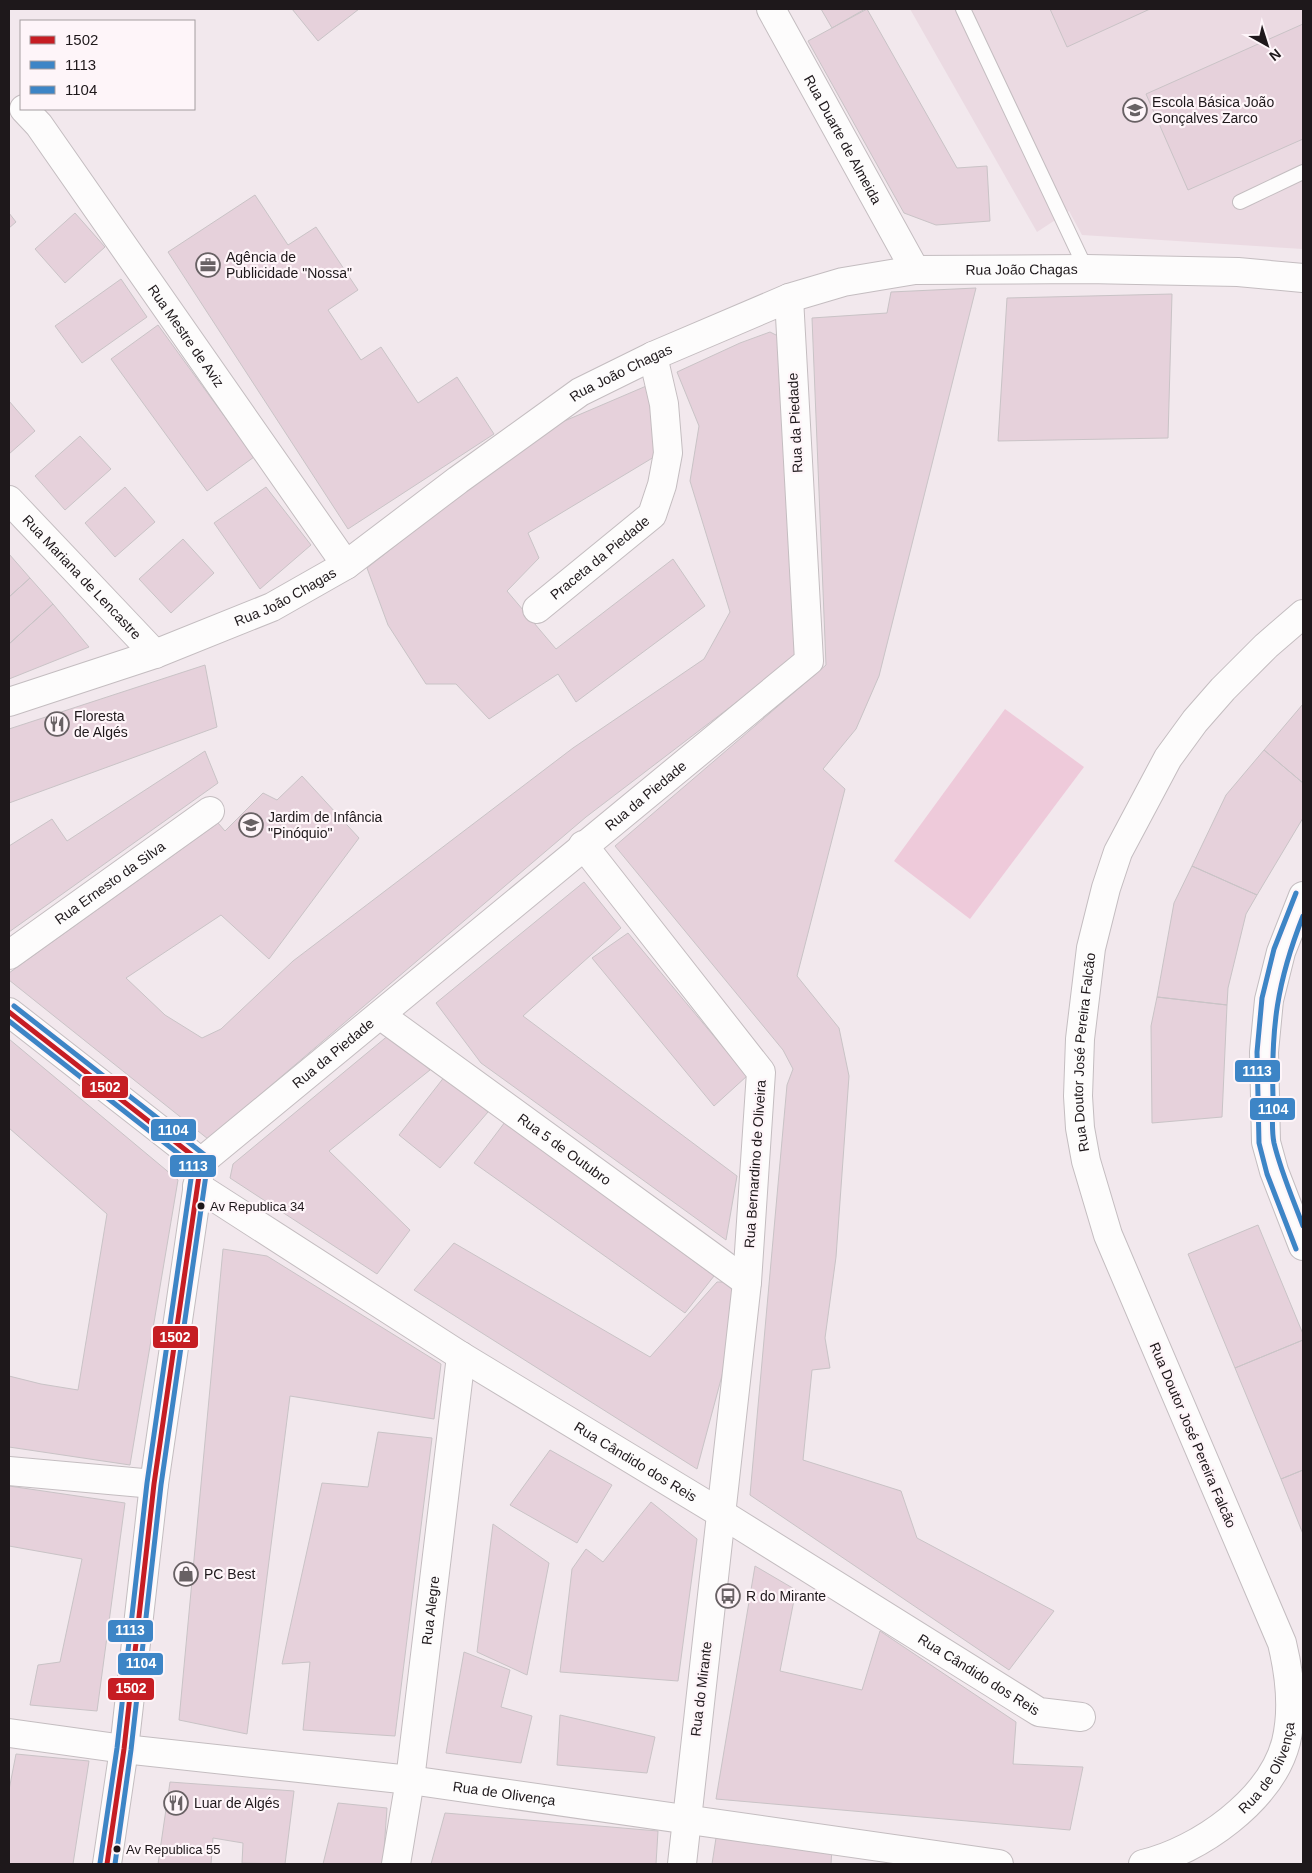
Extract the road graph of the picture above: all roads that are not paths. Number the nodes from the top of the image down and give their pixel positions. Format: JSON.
{"nodes":[{"id":1,"x":771,"y":9,"type":"edge"},
{"id":2,"x":963,"y":9,"type":"edge"},
{"id":3,"x":26,"y":110,"type":"edge"},
{"id":4,"x":1303,"y":172,"type":"edge"},
{"id":5,"x":1240,"y":202,"type":"dead end"},
{"id":6,"x":1086,"y":268,"type":"junction"},
{"id":7,"x":915,"y":270,"type":"junction"},
{"id":8,"x":1303,"y":278,"type":"edge"},
{"id":9,"x":788,"y":298,"type":"junction"},
{"id":10,"x":653,"y":356,"type":"junction"},
{"id":11,"x":9,"y":500,"type":"edge"},
{"id":12,"x":346,"y":565,"type":"junction"},
{"id":13,"x":537,"y":609,"type":"dead end"},
{"id":14,"x":1303,"y":614,"type":"edge"},
{"id":15,"x":155,"y":654,"type":"junction"},
{"id":16,"x":9,"y":702,"type":"edge"},
{"id":17,"x":210,"y":811,"type":"dead end"},
{"id":18,"x":583,"y":846,"type":"junction"},
{"id":19,"x":1303,"y":896,"type":"edge"},
{"id":20,"x":9,"y":955,"type":"edge"},
{"id":21,"x":9,"y":1012,"type":"edge"},
{"id":22,"x":380,"y":1015,"type":"junction"},
{"id":23,"x":199,"y":1174,"type":"junction"},
{"id":24,"x":1295,"y":1210,"type":"edge"},
{"id":25,"x":1303,"y":1246,"type":"edge"},
{"id":26,"x":747,"y":1282,"type":"junction"},
{"id":27,"x":461,"y":1356,"type":"junction"},
{"id":28,"x":9,"y":1471,"type":"edge"},
{"id":29,"x":154,"y":1484,"type":"junction"},
{"id":30,"x":722,"y":1514,"type":"junction"},
{"id":31,"x":1269,"y":1614,"type":"joint"},
{"id":32,"x":1080,"y":1717,"type":"dead end"},
{"id":33,"x":9,"y":1733,"type":"edge"},
{"id":34,"x":124,"y":1749,"type":"junction"},
{"id":35,"x":410,"y":1780,"type":"junction"},
{"id":36,"x":686,"y":1818,"type":"junction"},
{"id":37,"x":107,"y":1864,"type":"edge"},
{"id":38,"x":396,"y":1864,"type":"edge"},
{"id":39,"x":682,"y":1864,"type":"edge"},
{"id":40,"x":999,"y":1864,"type":"edge"},
{"id":41,"x":1143,"y":1864,"type":"edge"}],
"edges":[{"from":1,"to":7,"type":"street","name":"Rua Duarte de Almeida"},
{"from":2,"to":6,"type":"lane"},
{"from":3,"to":12,"type":"street","name":"Rua Mestre de Aviz"},
{"from":4,"to":5,"type":"lane"},
{"from":6,"to":7,"type":"street","name":"Rua João Chagas"},
{"from":6,"to":8,"type":"street","name":"Rua João Chagas"},
{"from":7,"to":9,"type":"street","name":"Rua João Chagas"},
{"from":9,"to":10,"type":"street","name":"Rua João Chagas"},
{"from":9,"to":18,"type":"street","name":"Rua da Piedade"},
{"from":10,"to":12,"type":"street","name":"Rua João Chagas"},
{"from":10,"to":13,"type":"street","name":"Praceta da Piedade"},
{"from":11,"to":15,"type":"street","name":"Rua Mariana de Lencastre"},
{"from":12,"to":15,"type":"street","name":"Rua João Chagas"},
{"from":14,"to":31,"type":"street","name":"Rua Doutor José Pereira Falcão"},
{"from":15,"to":16,"type":"street","name":"Rua João Chagas"},
{"from":17,"to":20,"type":"street","name":"Rua Ernesto da Silva"},
{"from":18,"to":22,"type":"street","name":"Rua da Piedade"},
{"from":18,"to":26,"type":"street","name":"Rua Bernardino de Oliveira"},
{"from":19,"to":24,"type":"street"},
{"from":21,"to":23,"type":"street","name":"Rua Cândido dos Reis"},
{"from":22,"to":23,"type":"street","name":"Rua da Piedade"},
{"from":22,"to":26,"type":"street","name":"Rua 5 de Outubro"},
{"from":23,"to":27,"type":"street","name":"Rua Cândido dos Reis"},
{"from":23,"to":29,"type":"street"},
{"from":24,"to":25,"type":"street"},
{"from":26,"to":30,"type":"street","name":"Rua Bernardino de Oliveira"},
{"from":27,"to":30,"type":"street","name":"Rua Cândido dos Reis"},
{"from":27,"to":35,"type":"street","name":"Rua Alegre"},
{"from":28,"to":29,"type":"street"},
{"from":29,"to":34,"type":"street"},
{"from":30,"to":32,"type":"street","name":"Rua Cândido dos Reis"},
{"from":30,"to":36,"type":"street","name":"Rua do Mirante"},
{"from":31,"to":41,"type":"street","name":"Rua de Olivença"},
{"from":33,"to":34,"type":"street","name":"Rua de Olivença"},
{"from":34,"to":35,"type":"street","name":"Rua de Olivença"},
{"from":34,"to":37,"type":"street"},
{"from":35,"to":36,"type":"street","name":"Rua de Olivença"},
{"from":35,"to":38,"type":"street","name":"Rua Alegre"},
{"from":36,"to":39,"type":"street","name":"Rua do Mirante"},
{"from":36,"to":40,"type":"street","name":"Rua de Olivença"}]}
